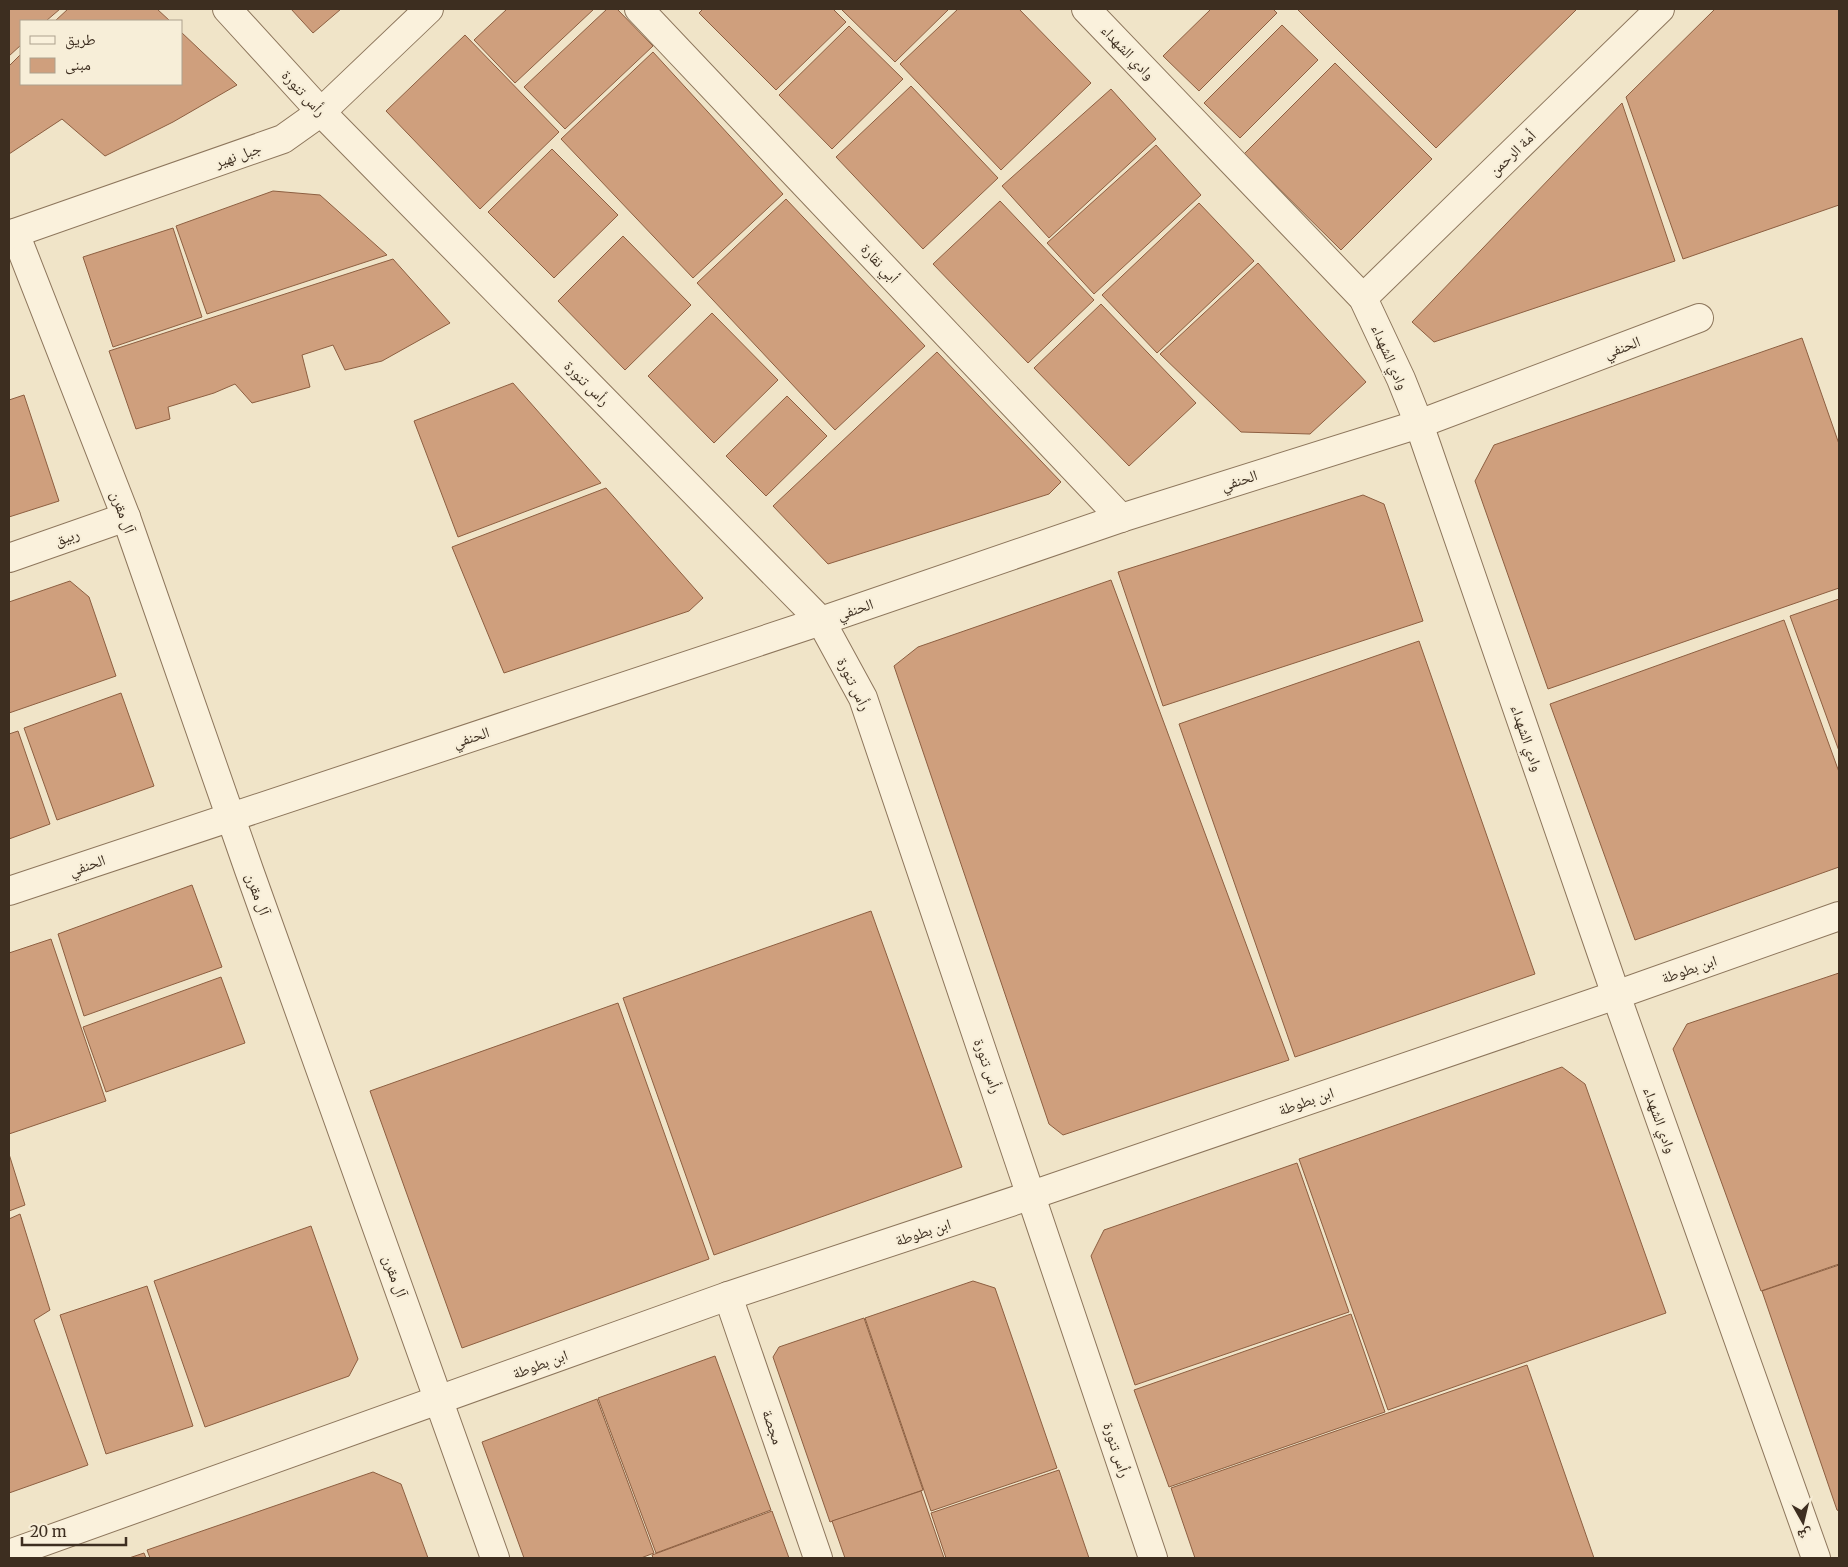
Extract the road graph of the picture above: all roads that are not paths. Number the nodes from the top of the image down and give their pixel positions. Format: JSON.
{"nodes":[{"id":1,"x":227,"y":9,"type":"edge"},
{"id":2,"x":429,"y":9,"type":"edge"},
{"id":3,"x":639,"y":9,"type":"edge"},
{"id":4,"x":1086,"y":9,"type":"edge"},
{"id":5,"x":1660,"y":9,"type":"edge"},
{"id":6,"x":321,"y":112,"type":"junction"},
{"id":7,"x":12,"y":234,"type":"edge"},
{"id":8,"x":1363,"y":298,"type":"junction"},
{"id":9,"x":1698,"y":318,"type":"dead end"},
{"id":10,"x":1419,"y":424,"type":"junction"},
{"id":11,"x":126,"y":517,"type":"junction"},
{"id":12,"x":1121,"y":518,"type":"junction"},
{"id":13,"x":9,"y":558,"type":"edge"},
{"id":14,"x":821,"y":621,"type":"junction"},
{"id":15,"x":230,"y":816,"type":"junction"},
{"id":16,"x":9,"y":891,"type":"edge"},
{"id":17,"x":1839,"y":916,"type":"edge"},
{"id":18,"x":1616,"y":995,"type":"junction"},
{"id":19,"x":1032,"y":1195,"type":"junction"},
{"id":20,"x":728,"y":1296,"type":"junction"},
{"id":21,"x":439,"y":1400,"type":"junction"},
{"id":22,"x":9,"y":1554,"type":"edge"},
{"id":23,"x":494,"y":1558,"type":"edge"},
{"id":24,"x":818,"y":1558,"type":"edge"},
{"id":25,"x":1153,"y":1558,"type":"edge"},
{"id":26,"x":1816,"y":1558,"type":"edge"}],
"edges":[{"from":1,"to":6,"type":"street","name":"رأس تنورة"},
{"from":2,"to":6,"type":"street","name":"جبل نهير"},
{"from":3,"to":12,"type":"street","name":"أبي نقارة"},
{"from":4,"to":8,"type":"street","name":"وادي الشهداء"},
{"from":5,"to":8,"type":"street","name":"أمة الرحمن"},
{"from":6,"to":7,"type":"street","name":"جبل نهير"},
{"from":6,"to":14,"type":"street","name":"رأس تنورة"},
{"from":7,"to":11,"type":"street","name":"آل مقرن"},
{"from":8,"to":10,"type":"street","name":"وادي الشهداء"},
{"from":9,"to":10,"type":"street","name":"الحنفي"},
{"from":10,"to":12,"type":"street","name":"الحنفي"},
{"from":10,"to":18,"type":"street","name":"وادي الشهداء"},
{"from":11,"to":13,"type":"street","name":"ربيق"},
{"from":11,"to":15,"type":"street","name":"آل مقرن"},
{"from":12,"to":14,"type":"street","name":"الحنفي"},
{"from":14,"to":15,"type":"street","name":"الحنفي"},
{"from":14,"to":19,"type":"street","name":"رأس تنورة"},
{"from":15,"to":16,"type":"street","name":"الحنفي"},
{"from":15,"to":21,"type":"street","name":"آل مقرن"},
{"from":17,"to":18,"type":"street","name":"ابن بطوطة"},
{"from":18,"to":19,"type":"street","name":"ابن بطوطة"},
{"from":18,"to":26,"type":"street","name":"وادي الشهداء"},
{"from":19,"to":20,"type":"street","name":"ابن بطوطة"},
{"from":19,"to":25,"type":"street","name":"رأس تنورة"},
{"from":20,"to":21,"type":"street","name":"ابن بطوطة"},
{"from":20,"to":24,"type":"street","name":"مجصة"},
{"from":21,"to":22,"type":"street","name":"ابن بطوطة"},
{"from":21,"to":23,"type":"street","name":"آل مقرن"}]}
